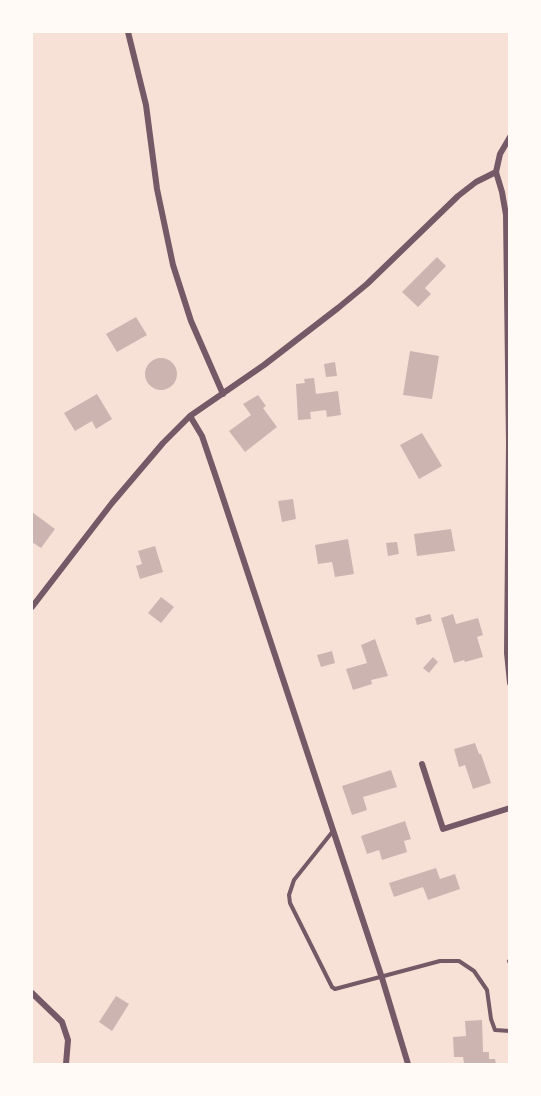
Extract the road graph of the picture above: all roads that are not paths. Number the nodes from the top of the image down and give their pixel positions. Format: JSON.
{"nodes":[{"id":1,"x":128,"y":32,"type":"edge"},
{"id":2,"x":510,"y":137,"type":"edge"},
{"id":3,"x":496,"y":171,"type":"junction"},
{"id":4,"x":223,"y":394,"type":"junction"},
{"id":5,"x":190,"y":416,"type":"junction"},
{"id":6,"x":32,"y":607,"type":"edge"},
{"id":7,"x":510,"y":683,"type":"edge"},
{"id":8,"x":422,"y":764,"type":"dead end"},
{"id":9,"x":510,"y":808,"type":"edge"},
{"id":10,"x":333,"y":831,"type":"junction"},
{"id":11,"x":382,"y":978,"type":"junction"},
{"id":12,"x":32,"y":993,"type":"edge"},
{"id":13,"x":510,"y":1031,"type":"edge"},
{"id":14,"x":66,"y":1065,"type":"edge"},
{"id":15,"x":408,"y":1065,"type":"edge"}],
"edges":[{"from":1,"to":4,"type":"street"},
{"from":2,"to":3,"type":"street"},
{"from":3,"to":4,"type":"street"},
{"from":3,"to":7,"type":"street"},
{"from":4,"to":5,"type":"street"},
{"from":5,"to":6,"type":"street"},
{"from":5,"to":10,"type":"street"},
{"from":8,"to":9,"type":"street"},
{"from":10,"to":11,"type":"street"},
{"from":10,"to":11,"type":"lane"},
{"from":11,"to":13,"type":"lane"},
{"from":11,"to":15,"type":"street"},
{"from":12,"to":14,"type":"street"}]}
